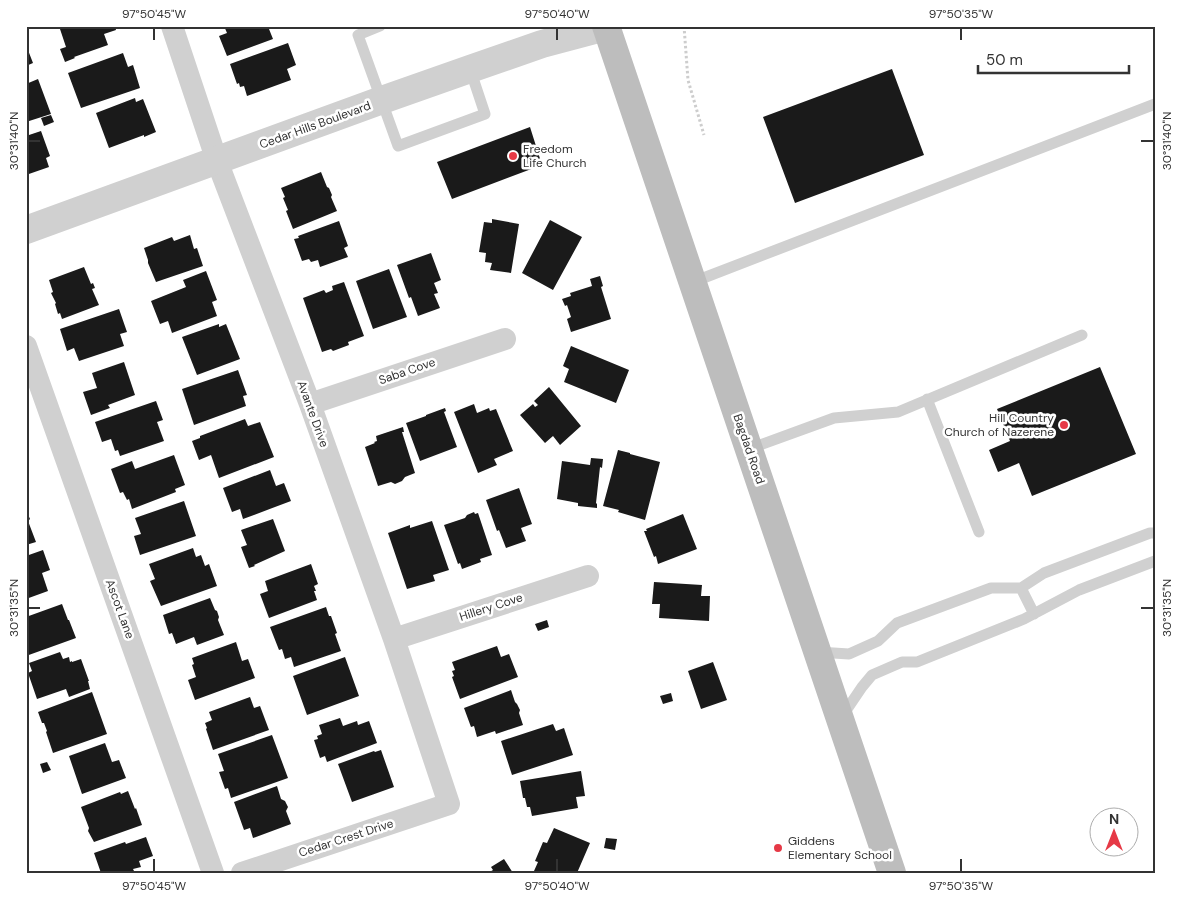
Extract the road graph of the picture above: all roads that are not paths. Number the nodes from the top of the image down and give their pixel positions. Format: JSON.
{"nodes":[{"id":1,"x":172,"y":26,"type":"edge"},
{"id":2,"x":380,"y":26,"type":"edge"},
{"id":3,"x":606,"y":27,"type":"edge"},
{"id":4,"x":470,"y":69,"type":"junction"},
{"id":5,"x":382,"y":100,"type":"junction"},
{"id":6,"x":1155,"y":104,"type":"edge"},
{"id":7,"x":217,"y":161,"type":"junction"},
{"id":8,"x":26,"y":230,"type":"edge"},
{"id":9,"x":693,"y":282,"type":"junction"},
{"id":10,"x":1082,"y":335,"type":"dead end"},
{"id":11,"x":505,"y":338,"type":"dead end"},
{"id":12,"x":26,"y":346,"type":"edge"},
{"id":13,"x":927,"y":399,"type":"junction"},
{"id":14,"x":310,"y":404,"type":"junction"},
{"id":15,"x":749,"y":449,"type":"junction"},
{"id":16,"x":978,"y":532,"type":"dead end"},
{"id":17,"x":1155,"y":533,"type":"edge"},
{"id":18,"x":1155,"y":561,"type":"edge"},
{"id":19,"x":588,"y":576,"type":"dead end"},
{"id":20,"x":1021,"y":588,"type":"junction"},
{"id":21,"x":1034,"y":614,"type":"junction"},
{"id":22,"x":394,"y":639,"type":"junction"},
{"id":23,"x":818,"y":652,"type":"junction"},
{"id":24,"x":840,"y":719,"type":"junction"},
{"id":25,"x":450,"y":804,"type":"joint"},
{"id":26,"x":213,"y":873,"type":"edge"},
{"id":27,"x":242,"y":873,"type":"edge"},
{"id":28,"x":892,"y":873,"type":"edge"}],
"edges":[{"from":1,"to":7,"type":"street","name":"Avante Drive"},
{"from":2,"to":5,"type":"lane"},
{"from":3,"to":4,"type":"street","name":"Cedar Hills Boulevard"},
{"from":3,"to":9,"type":"main road","name":"Bagdad Road"},
{"from":4,"to":5,"type":"street","name":"Cedar Hills Boulevard"},
{"from":4,"to":5,"type":"lane"},
{"from":5,"to":7,"type":"street","name":"Cedar Hills Boulevard"},
{"from":6,"to":9,"type":"lane"},
{"from":7,"to":8,"type":"street","name":"Cedar Hills Boulevard"},
{"from":7,"to":14,"type":"street","name":"Avante Drive"},
{"from":9,"to":15,"type":"main road","name":"Bagdad Road"},
{"from":10,"to":13,"type":"lane"},
{"from":11,"to":14,"type":"street","name":"Saba Cove"},
{"from":12,"to":26,"type":"street","name":"Ascot Lane"},
{"from":13,"to":15,"type":"lane"},
{"from":13,"to":16,"type":"lane"},
{"from":14,"to":22,"type":"street","name":"Avante Drive"},
{"from":15,"to":23,"type":"main road","name":"Bagdad Road"},
{"from":17,"to":20,"type":"lane"},
{"from":18,"to":21,"type":"lane"},
{"from":19,"to":22,"type":"street","name":"Hillery Cove"},
{"from":20,"to":21,"type":"lane"},
{"from":20,"to":23,"type":"lane"},
{"from":21,"to":24,"type":"lane"},
{"from":22,"to":25,"type":"street","name":"Avante Drive"},
{"from":23,"to":24,"type":"main road","name":"Bagdad Road"},
{"from":24,"to":28,"type":"main road","name":"Bagdad Road"},
{"from":25,"to":27,"type":"street","name":"Cedar Crest Drive"}]}
